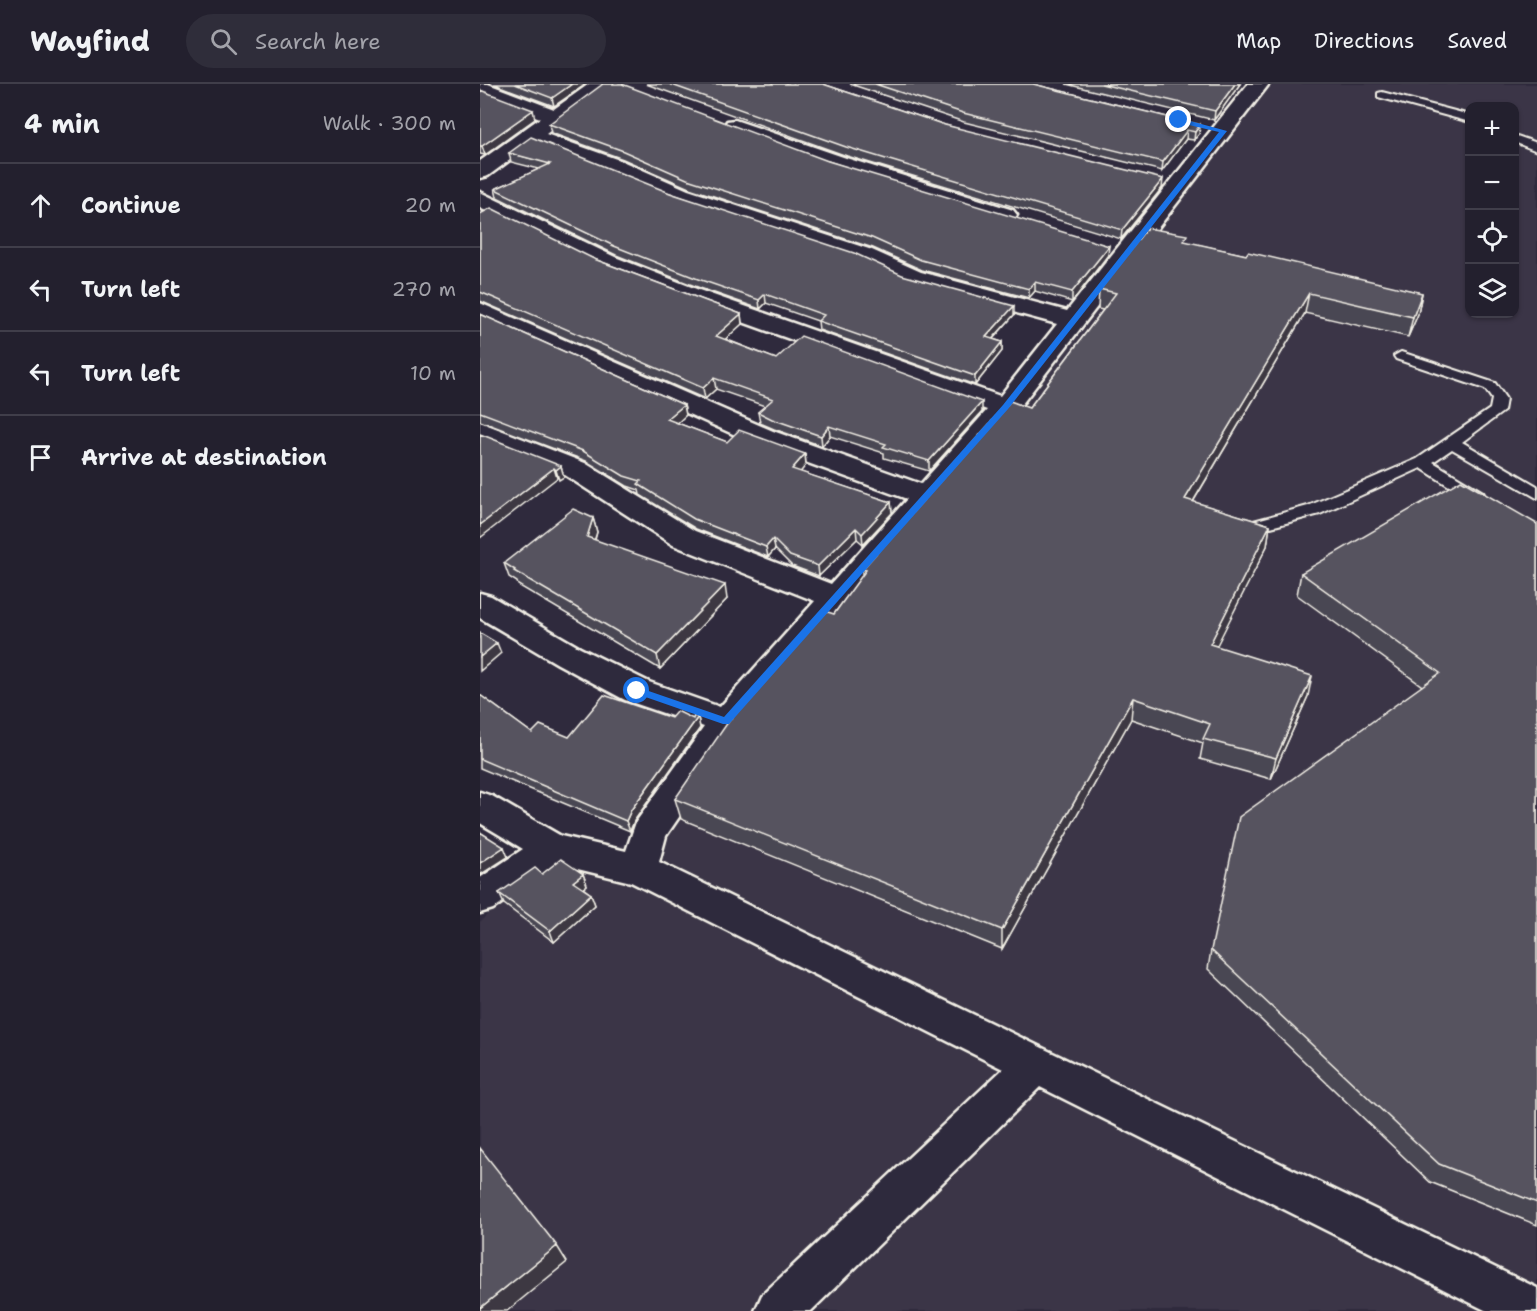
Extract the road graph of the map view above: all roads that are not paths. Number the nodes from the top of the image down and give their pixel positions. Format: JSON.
{"nodes":[{"id":1,"x":602,"y":84,"type":"edge"},
{"id":2,"x":1259,"y":84,"type":"edge"},
{"id":3,"x":480,"y":88,"type":"edge"},
{"id":4,"x":1382,"y":95,"type":"dead end"},
{"id":5,"x":556,"y":117,"type":"junction"},
{"id":6,"x":1465,"y":118,"type":"edge"},
{"id":7,"x":717,"y":120,"type":"edge"},
{"id":8,"x":530,"y":135,"type":"junction"},
{"id":9,"x":1519,"y":140,"type":"edge"},
{"id":10,"x":1537,"y":147,"type":"edge"},
{"id":11,"x":480,"y":171,"type":"edge"},
{"id":12,"x":480,"y":199,"type":"edge"},
{"id":13,"x":1026,"y":222,"type":"edge"},
{"id":14,"x":480,"y":311,"type":"edge"},
{"id":15,"x":1074,"y":321,"type":"junction"},
{"id":16,"x":1401,"y":356,"type":"dead end"},
{"id":17,"x":1005,"y":407,"type":"junction"},
{"id":18,"x":480,"y":431,"type":"edge"},
{"id":19,"x":1452,"y":442,"type":"junction"},
{"id":20,"x":1422,"y":462,"type":"junction"},
{"id":21,"x":1537,"y":493,"type":"edge"},
{"id":22,"x":926,"y":496,"type":"junction"},
{"id":23,"x":1489,"y":503,"type":"edge"},
{"id":24,"x":1252,"y":527,"type":"edge"},
{"id":25,"x":835,"y":597,"type":"junction"},
{"id":26,"x":480,"y":604,"type":"edge"},
{"id":27,"x":726,"y":722,"type":"junction"},
{"id":28,"x":480,"y":806,"type":"edge"},
{"id":29,"x":552,"y":848,"type":"junction"},
{"id":30,"x":639,"y":869,"type":"junction"},
{"id":31,"x":480,"y":898,"type":"edge"},
{"id":32,"x":1035,"y":1065,"type":"junction"},
{"id":33,"x":778,"y":1311,"type":"edge"},
{"id":34,"x":1535,"y":1311,"type":"edge"}],
"edges":[{"from":1,"to":5,"type":"street"},
{"from":2,"to":15,"type":"street"},
{"from":3,"to":5,"type":"street"},
{"from":4,"to":6,"type":"lane"},
{"from":5,"to":8,"type":"street"},
{"from":7,"to":13,"type":"street"},
{"from":8,"to":11,"type":"street"},
{"from":8,"to":15,"type":"street"},
{"from":9,"to":10,"type":"lane"},
{"from":12,"to":17,"type":"street"},
{"from":14,"to":22,"type":"street"},
{"from":15,"to":17,"type":"street"},
{"from":16,"to":19,"type":"lane"},
{"from":17,"to":22,"type":"street"},
{"from":18,"to":25,"type":"street"},
{"from":19,"to":20,"type":"lane"},
{"from":19,"to":21,"type":"lane"},
{"from":20,"to":23,"type":"lane"},
{"from":20,"to":24,"type":"lane"},
{"from":22,"to":25,"type":"street"},
{"from":25,"to":27,"type":"street"},
{"from":26,"to":27,"type":"street"},
{"from":27,"to":30,"type":"street"},
{"from":28,"to":29,"type":"street"},
{"from":29,"to":30,"type":"street"},
{"from":29,"to":31,"type":"street"},
{"from":30,"to":32,"type":"street"},
{"from":32,"to":33,"type":"street"},
{"from":32,"to":34,"type":"street"}]}
